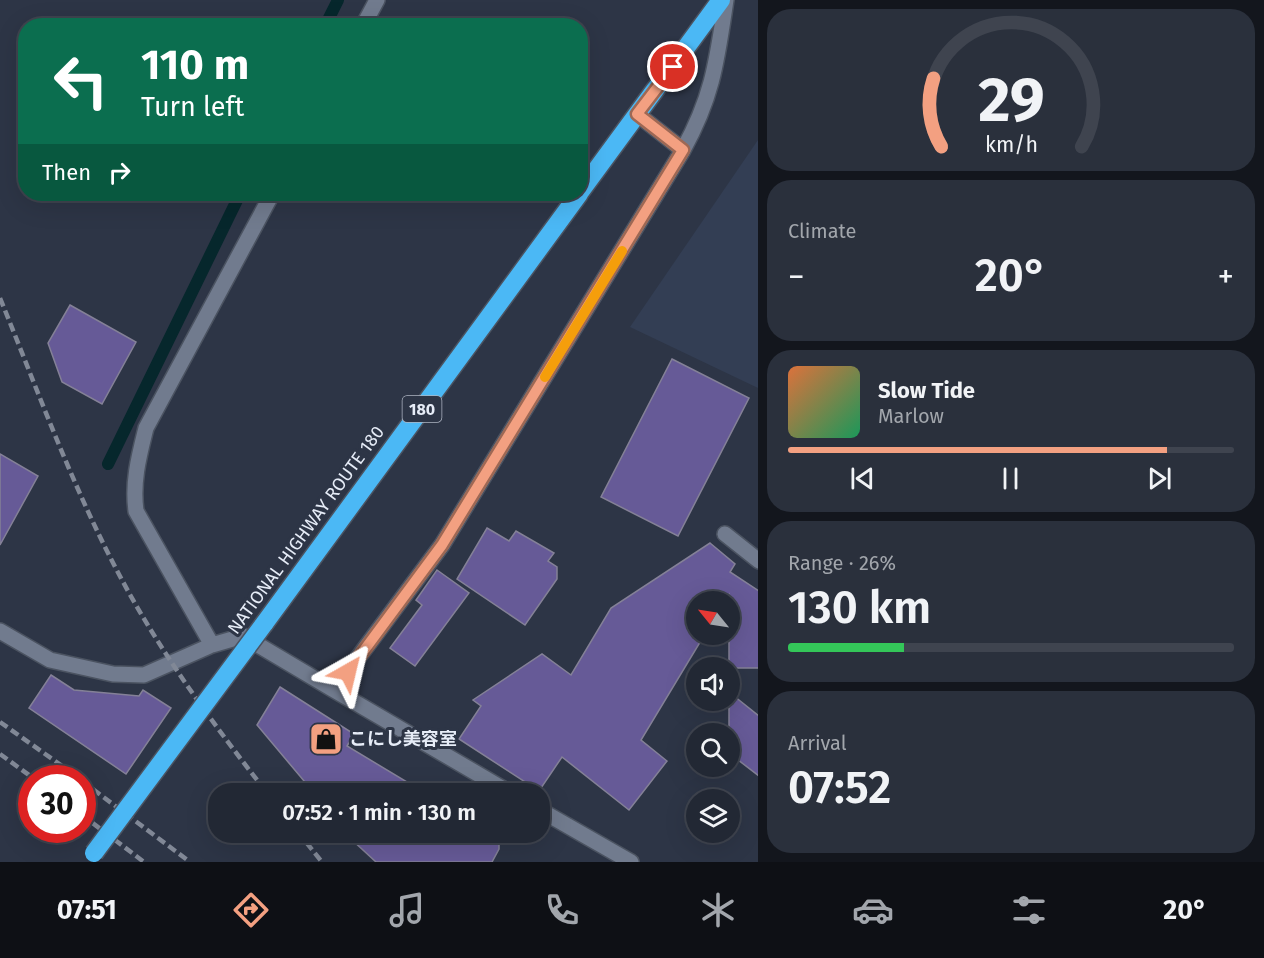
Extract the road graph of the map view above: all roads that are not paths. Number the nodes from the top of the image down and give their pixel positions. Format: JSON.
{"nodes":[{"id":1,"x":377,"y":0,"type":"edge"},
{"id":2,"x":721,"y":0,"type":"edge"},
{"id":3,"x":726,"y":0,"type":"edge"},
{"id":4,"x":367,"y":18,"type":"edge"},
{"id":5,"x":637,"y":114,"type":"junction"},
{"id":6,"x":683,"y":150,"type":"junction"},
{"id":7,"x":588,"y":182,"type":"edge"},
{"id":8,"x":268,"y":201,"type":"edge"},
{"id":9,"x":574,"y":201,"type":"edge"},
{"id":10,"x":725,"y":534,"type":"dead end"},
{"id":11,"x":758,"y":560,"type":"edge"},
{"id":12,"x":0,"y":631,"type":"edge"},
{"id":13,"x":212,"y":645,"type":"junction"},
{"id":14,"x":334,"y":690,"type":"junction"},
{"id":15,"x":493,"y":783,"type":"edge"},
{"id":16,"x":550,"y":816,"type":"edge"},
{"id":17,"x":91,"y":857,"type":"edge"},
{"id":18,"x":631,"y":862,"type":"edge"}],
"edges":[{"from":1,"to":4,"type":"street"},
{"from":2,"to":5,"type":"highway","name":"NATIONAL HIGHWAY ROUTE 180","number":"180"},
{"from":3,"to":6,"type":"street"},
{"from":5,"to":6,"type":"street"},
{"from":5,"to":7,"type":"highway","name":"NATIONAL HIGHWAY ROUTE 180","number":"180"},
{"from":6,"to":14,"type":"street"},
{"from":8,"to":13,"type":"street"},
{"from":9,"to":17,"type":"highway","name":"NATIONAL HIGHWAY ROUTE 180","number":"180","bridge":true},
{"from":10,"to":11,"type":"street"},
{"from":12,"to":13,"type":"street"},
{"from":13,"to":14,"type":"street"},
{"from":14,"to":15,"type":"street"},
{"from":16,"to":18,"type":"street"}]}
